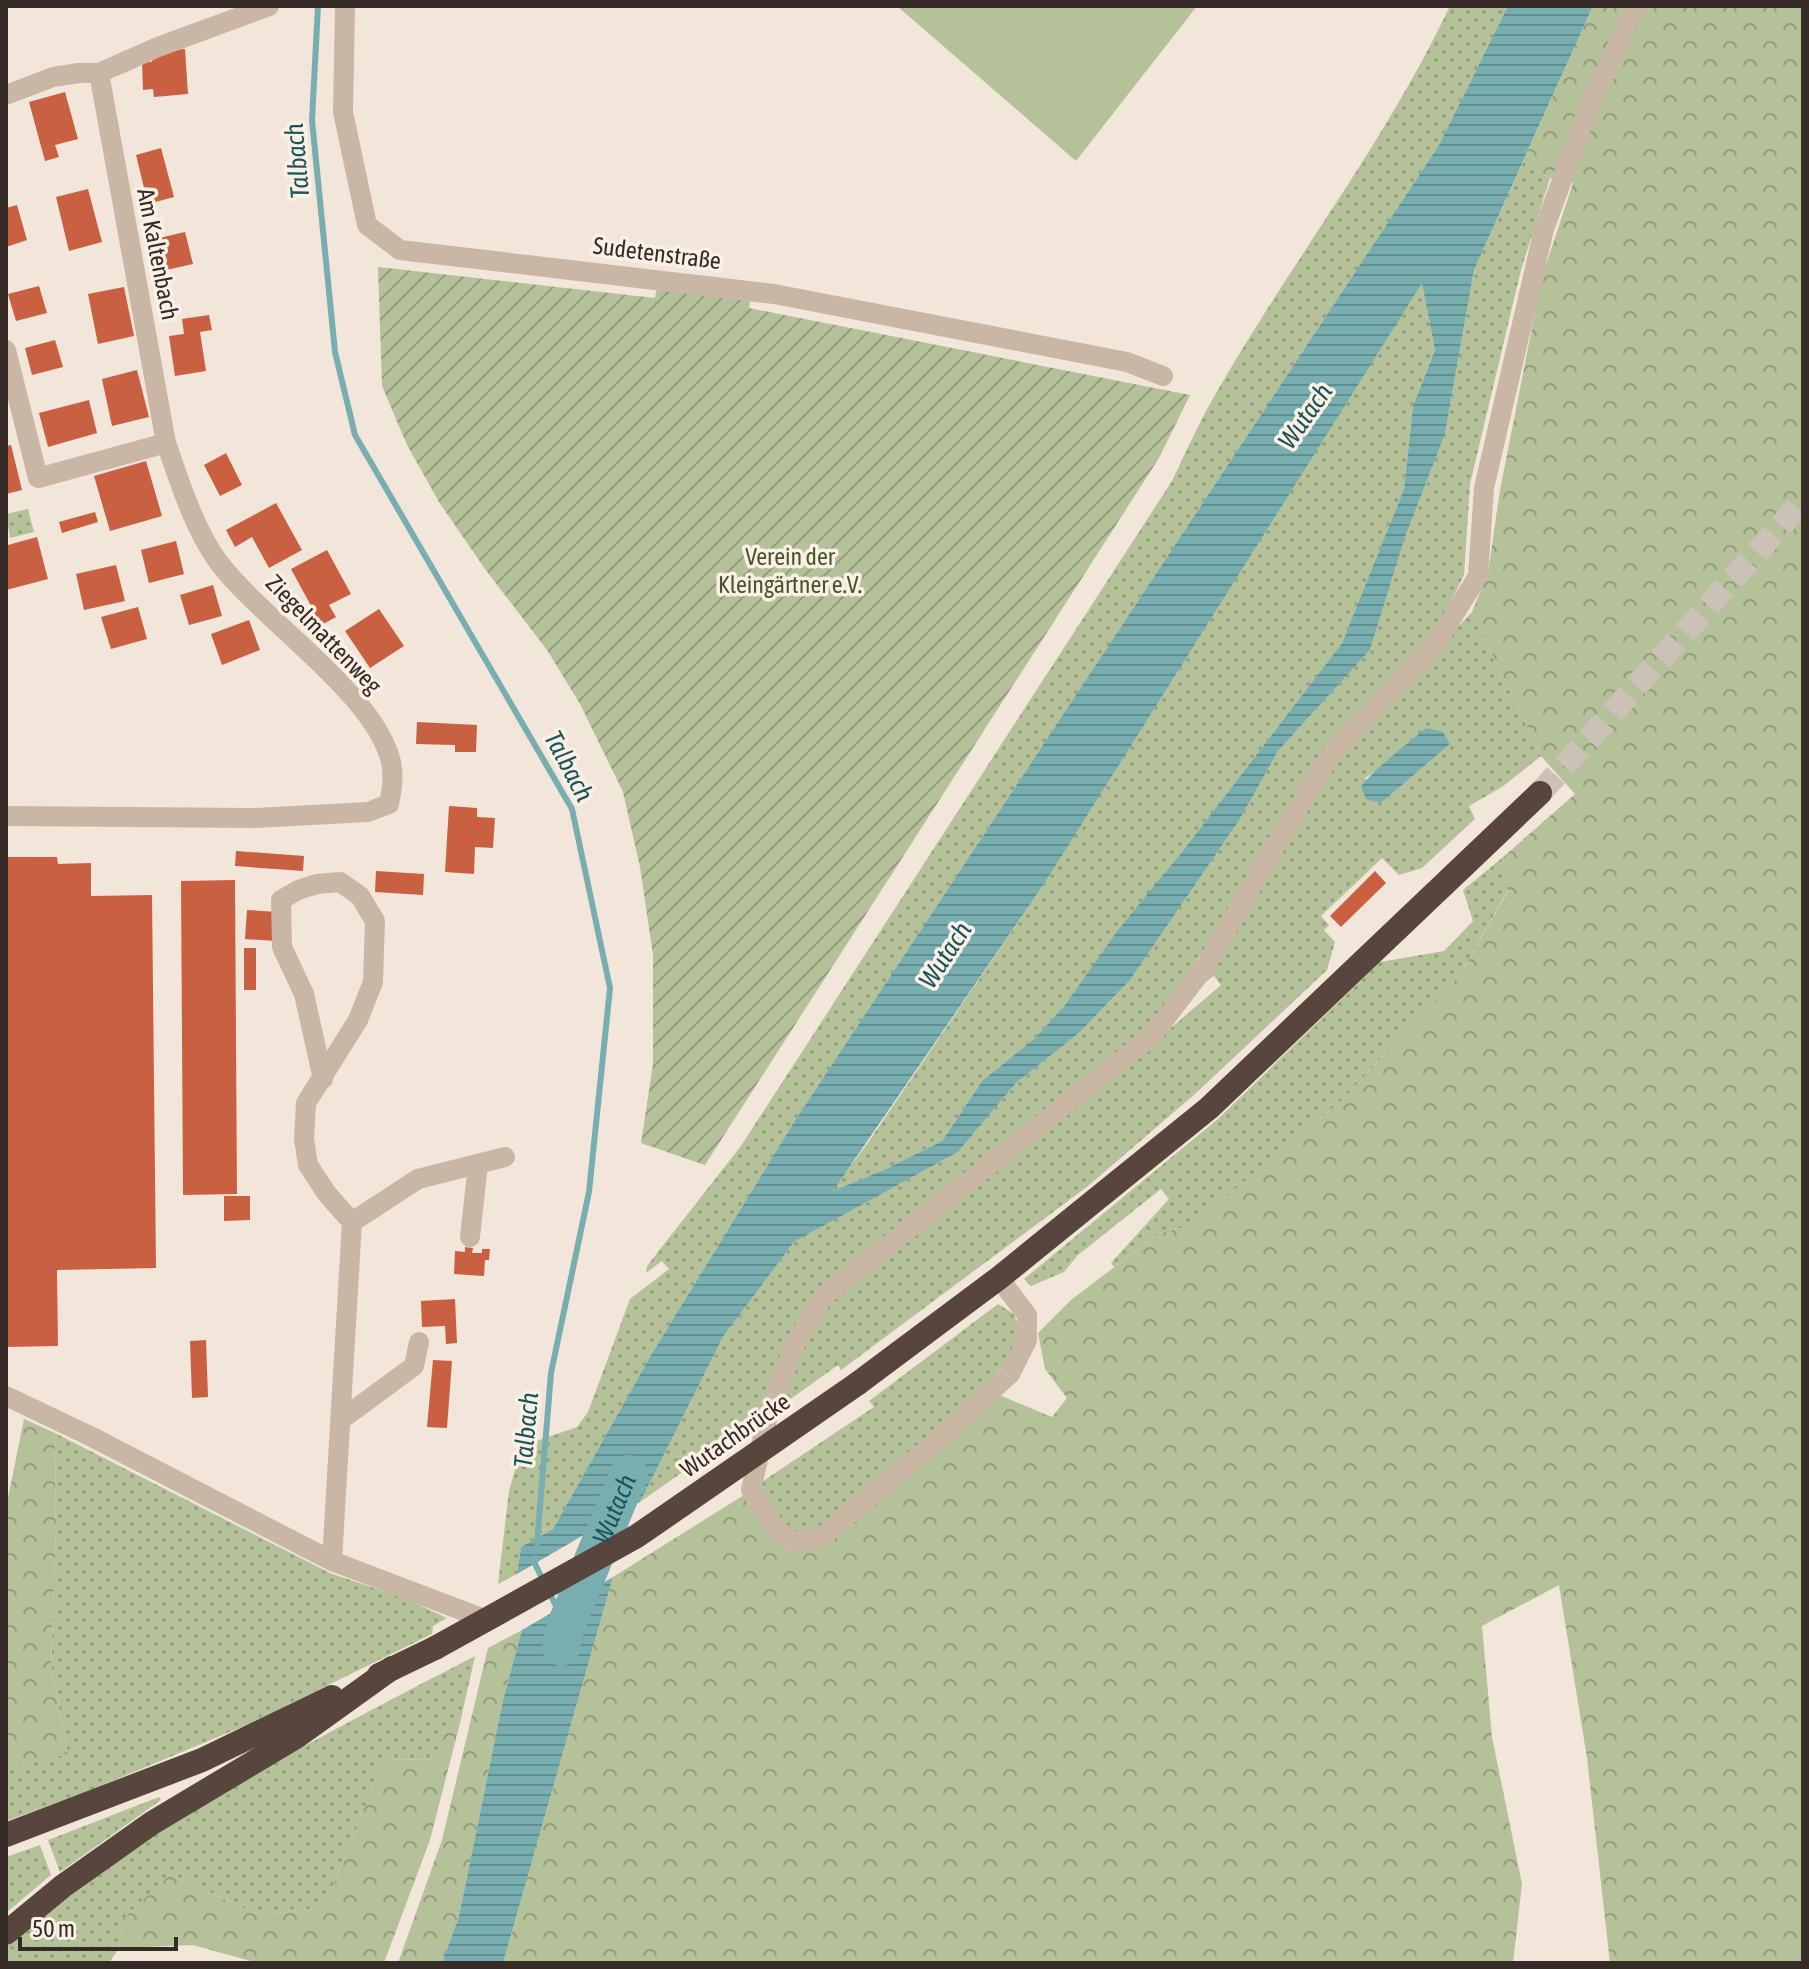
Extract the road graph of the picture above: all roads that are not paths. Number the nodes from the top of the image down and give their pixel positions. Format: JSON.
{"nodes":[{"id":1,"x":269,"y":6,"type":"edge"},
{"id":2,"x":345,"y":6,"type":"edge"},
{"id":3,"x":1639,"y":6,"type":"edge"},
{"id":4,"x":99,"y":73,"type":"junction"},
{"id":5,"x":6,"y":95,"type":"edge"},
{"id":6,"x":6,"y":350,"type":"edge"},
{"id":7,"x":1163,"y":376,"type":"dead end"},
{"id":8,"x":166,"y":443,"type":"junction"},
{"id":9,"x":1540,"y":793,"type":"tunnel mouth"},
{"id":10,"x":6,"y":816,"type":"edge"},
{"id":11,"x":323,"y":1079,"type":"junction"},
{"id":12,"x":505,"y":1157,"type":"dead end"},
{"id":13,"x":478,"y":1164,"type":"junction"},
{"id":14,"x":352,"y":1222,"type":"junction"},
{"id":15,"x":470,"y":1237,"type":"dead end"},
{"id":16,"x":999,"y":1278,"type":"junction"},
{"id":17,"x":419,"y":1342,"type":"dead end"},
{"id":18,"x":6,"y":1396,"type":"edge"},
{"id":19,"x":342,"y":1419,"type":"junction"},
{"id":20,"x":332,"y":1561,"type":"junction"},
{"id":21,"x":487,"y":1620,"type":"dead end"},
{"id":22,"x":392,"y":1668,"type":"junction"},
{"id":23,"x":6,"y":1835,"type":"edge"},
{"id":24,"x":6,"y":1933,"type":"edge"}],
"edges":[{"from":1,"to":4,"type":"street"},
{"from":2,"to":7,"type":"street","name":"Sudetenstraße"},
{"from":3,"to":16,"type":"street"},
{"from":4,"to":5,"type":"street"},
{"from":4,"to":8,"type":"street","name":"Am Kaltenbach"},
{"from":6,"to":8,"type":"street"},
{"from":8,"to":10,"type":"street","name":"Ziegelmattenweg"},
{"from":9,"to":16,"type":"highway","name":"Wutachbrücke"},
{"from":11,"to":11,"type":"street"},
{"from":11,"to":14,"type":"street"},
{"from":12,"to":13,"type":"street"},
{"from":13,"to":14,"type":"street"},
{"from":13,"to":15,"type":"street"},
{"from":14,"to":19,"type":"street"},
{"from":16,"to":22,"type":"highway","name":"Wutachbrücke","bridge":true},
{"from":17,"to":19,"type":"street"},
{"from":18,"to":20,"type":"street"},
{"from":19,"to":20,"type":"street"},
{"from":20,"to":21,"type":"street"},
{"from":22,"to":23,"type":"highway"},
{"from":22,"to":24,"type":"highway"}]}
